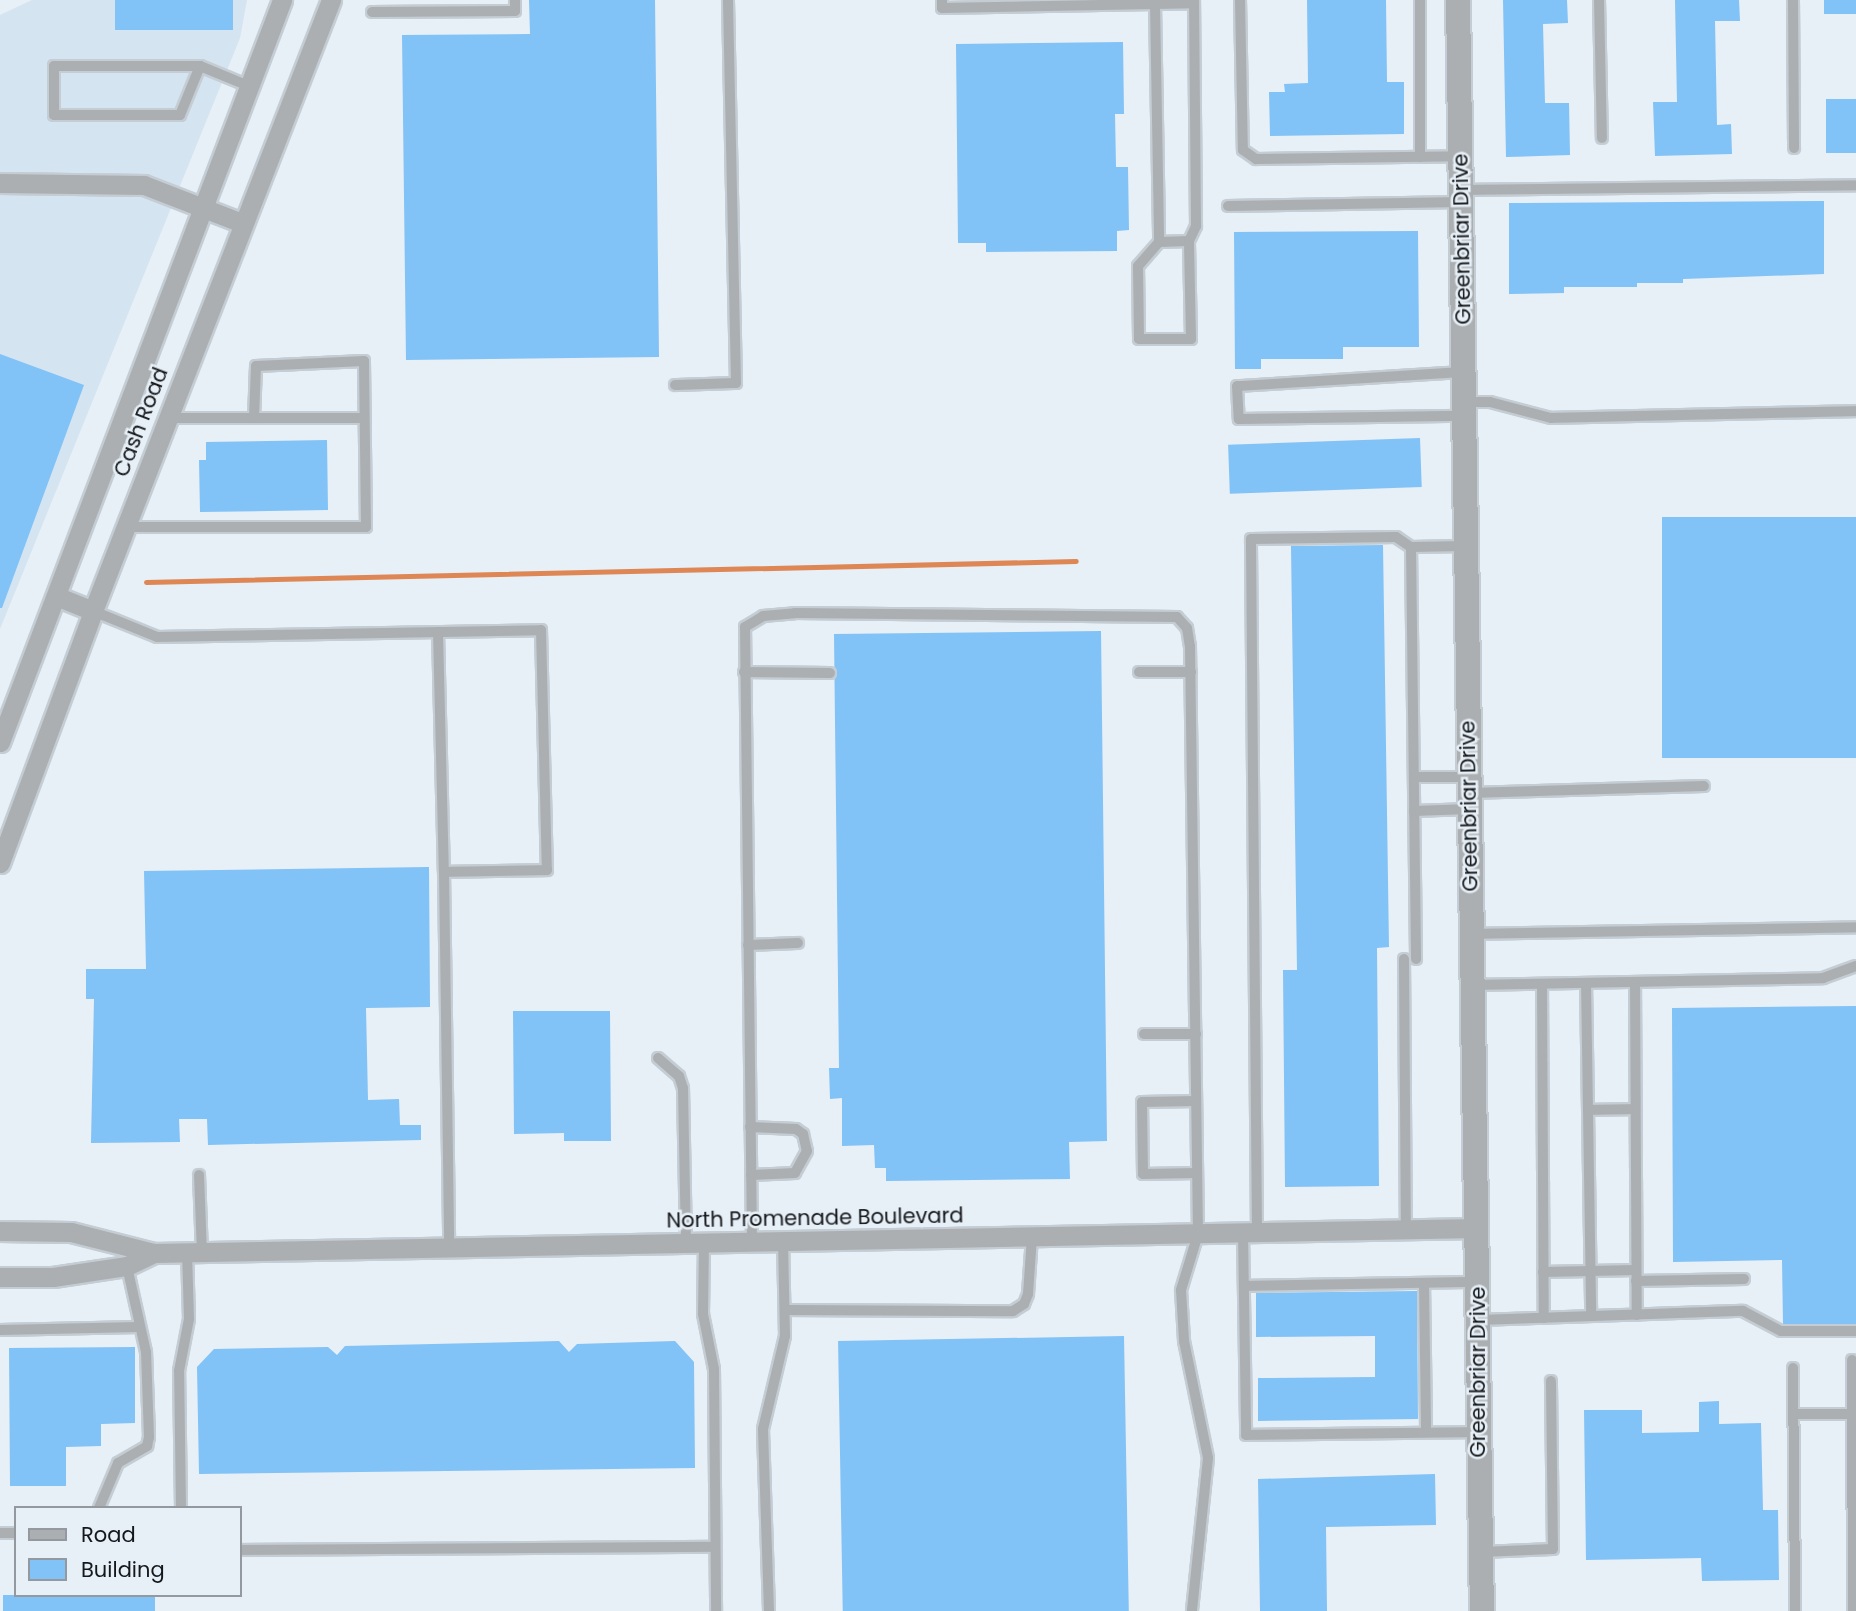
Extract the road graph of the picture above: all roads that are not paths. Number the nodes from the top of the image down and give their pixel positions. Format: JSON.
{"nodes":[{"id":1,"x":282,"y":0,"type":"edge"},
{"id":2,"x":331,"y":0,"type":"edge"},
{"id":3,"x":515,"y":0,"type":"edge"},
{"id":4,"x":728,"y":0,"type":"edge"},
{"id":5,"x":942,"y":0,"type":"edge"},
{"id":6,"x":1240,"y":0,"type":"edge"},
{"id":7,"x":1420,"y":0,"type":"edge"},
{"id":8,"x":1458,"y":0,"type":"edge"},
{"id":9,"x":1600,"y":0,"type":"edge"},
{"id":10,"x":1793,"y":0,"type":"edge"},
{"id":11,"x":1194,"y":2,"type":"edge"},
{"id":12,"x":1154,"y":4,"type":"junction"},
{"id":13,"x":372,"y":12,"type":"dead end"},
{"id":14,"x":200,"y":66,"type":"junction"},
{"id":15,"x":249,"y":86,"type":"junction"},
{"id":16,"x":1602,"y":138,"type":"dead end"},
{"id":17,"x":1794,"y":148,"type":"dead end"},
{"id":18,"x":1461,"y":156,"type":"junction"},
{"id":19,"x":1420,"y":157,"type":"junction"},
{"id":20,"x":0,"y":183,"type":"edge"},
{"id":21,"x":1856,"y":185,"type":"edge"},
{"id":22,"x":1462,"y":196,"type":"junction"},
{"id":23,"x":202,"y":206,"type":"junction"},
{"id":24,"x":1228,"y":206,"type":"dead end"},
{"id":25,"x":242,"y":223,"type":"junction"},
{"id":26,"x":1189,"y":241,"type":"junction"},
{"id":27,"x":1159,"y":242,"type":"junction"},
{"id":28,"x":1463,"y":372,"type":"junction"},
{"id":29,"x":675,"y":384,"type":"dead end"},
{"id":30,"x":1464,"y":409,"type":"junction"},
{"id":31,"x":1856,"y":411,"type":"edge"},
{"id":32,"x":167,"y":418,"type":"junction"},
{"id":33,"x":254,"y":418,"type":"junction"},
{"id":34,"x":362,"y":418,"type":"junction"},
{"id":35,"x":125,"y":527,"type":"junction"},
{"id":36,"x":1465,"y":546,"type":"junction"},
{"id":37,"x":1411,"y":547,"type":"junction"},
{"id":38,"x":57,"y":596,"type":"junction"},
{"id":39,"x":93,"y":611,"type":"junction"},
{"id":40,"x":438,"y":632,"type":"junction"},
{"id":41,"x":744,"y":672,"type":"junction"},
{"id":42,"x":1139,"y":672,"type":"dead end"},
{"id":43,"x":1191,"y":672,"type":"junction"},
{"id":44,"x":830,"y":673,"type":"dead end"},
{"id":45,"x":0,"y":743,"type":"edge"},
{"id":46,"x":1414,"y":777,"type":"junction"},
{"id":47,"x":1704,"y":786,"type":"dead end"},
{"id":48,"x":1468,"y":793,"type":"junction"},
{"id":49,"x":1414,"y":811,"type":"junction"},
{"id":50,"x":0,"y":863,"type":"edge"},
{"id":51,"x":444,"y":872,"type":"junction"},
{"id":52,"x":1856,"y":927,"type":"edge"},
{"id":53,"x":1471,"y":934,"type":"junction"},
{"id":54,"x":798,"y":943,"type":"dead end"},
{"id":55,"x":748,"y":945,"type":"junction"},
{"id":56,"x":1404,"y":959,"type":"dead end"},
{"id":57,"x":1416,"y":959,"type":"dead end"},
{"id":58,"x":1856,"y":966,"type":"edge"},
{"id":59,"x":1587,"y":982,"type":"junction"},
{"id":60,"x":1635,"y":982,"type":"junction"},
{"id":61,"x":1542,"y":984,"type":"junction"},
{"id":62,"x":1472,"y":985,"type":"junction"},
{"id":63,"x":1144,"y":1034,"type":"dead end"},
{"id":64,"x":1196,"y":1034,"type":"junction"},
{"id":65,"x":659,"y":1058,"type":"dead end"},
{"id":66,"x":1196,"y":1101,"type":"junction"},
{"id":67,"x":1635,"y":1109,"type":"junction"},
{"id":68,"x":1588,"y":1110,"type":"junction"},
{"id":69,"x":750,"y":1127,"type":"junction"},
{"id":70,"x":1197,"y":1173,"type":"junction"},
{"id":71,"x":199,"y":1175,"type":"dead end"},
{"id":72,"x":751,"y":1175,"type":"junction"},
{"id":73,"x":1477,"y":1228,"type":"junction"},
{"id":74,"x":1406,"y":1230,"type":"junction"},
{"id":75,"x":0,"y":1231,"type":"edge"},
{"id":76,"x":1250,"y":1233,"type":"junction"},
{"id":77,"x":1198,"y":1234,"type":"junction"},
{"id":78,"x":1032,"y":1237,"type":"junction"},
{"id":79,"x":752,"y":1242,"type":"junction"},
{"id":80,"x":783,"y":1242,"type":"junction"},
{"id":81,"x":695,"y":1243,"type":"junction"},
{"id":82,"x":449,"y":1248,"type":"junction"},
{"id":83,"x":195,"y":1252,"type":"junction"},
{"id":84,"x":153,"y":1253,"type":"junction"},
{"id":85,"x":127,"y":1266,"type":"junction"},
{"id":86,"x":1590,"y":1271,"type":"junction"},
{"id":87,"x":1543,"y":1272,"type":"junction"},
{"id":88,"x":1636,"y":1275,"type":"junction"},
{"id":89,"x":0,"y":1277,"type":"edge"},
{"id":90,"x":1744,"y":1279,"type":"dead end"},
{"id":91,"x":1478,"y":1282,"type":"junction"},
{"id":92,"x":1424,"y":1283,"type":"junction"},
{"id":93,"x":1244,"y":1286,"type":"junction"},
{"id":94,"x":786,"y":1310,"type":"junction"},
{"id":95,"x":1637,"y":1314,"type":"junction"},
{"id":96,"x":1591,"y":1316,"type":"junction"},
{"id":97,"x":1544,"y":1318,"type":"junction"},
{"id":98,"x":1478,"y":1320,"type":"junction"},
{"id":99,"x":139,"y":1326,"type":"junction"},
{"id":100,"x":0,"y":1330,"type":"edge"},
{"id":101,"x":1856,"y":1331,"type":"edge"},
{"id":102,"x":1852,"y":1360,"type":"dead end"},
{"id":103,"x":1793,"y":1368,"type":"dead end"},
{"id":104,"x":1551,"y":1381,"type":"dead end"},
{"id":105,"x":1794,"y":1414,"type":"junction"},
{"id":106,"x":1852,"y":1414,"type":"junction"},
{"id":107,"x":1426,"y":1432,"type":"junction"},
{"id":108,"x":1479,"y":1432,"type":"junction"},
{"id":109,"x":100,"y":1506,"type":"edge"},
{"id":110,"x":181,"y":1506,"type":"edge"},
{"id":111,"x":715,"y":1547,"type":"junction"},
{"id":112,"x":242,"y":1550,"type":"edge"},
{"id":113,"x":1481,"y":1552,"type":"junction"},
{"id":114,"x":716,"y":1611,"type":"edge"},
{"id":115,"x":769,"y":1611,"type":"edge"},
{"id":116,"x":1192,"y":1611,"type":"edge"},
{"id":117,"x":1482,"y":1611,"type":"edge"},
{"id":118,"x":1795,"y":1611,"type":"edge"},
{"id":119,"x":1853,"y":1611,"type":"edge"}],
"edges":[{"from":1,"to":15,"type":"street","name":"Cash Road"},
{"from":2,"to":25,"type":"street","name":"Cash Road"},
{"from":3,"to":13,"type":"lane"},
{"from":4,"to":29,"type":"lane"},
{"from":5,"to":12,"type":"lane"},
{"from":6,"to":19,"type":"lane"},
{"from":7,"to":19,"type":"lane"},
{"from":8,"to":18,"type":"street","name":"Greenbriar Drive"},
{"from":9,"to":16,"type":"lane"},
{"from":10,"to":17,"type":"lane"},
{"from":11,"to":12,"type":"lane"},
{"from":11,"to":26,"type":"lane"},
{"from":12,"to":27,"type":"lane"},
{"from":14,"to":14,"type":"lane"},
{"from":14,"to":15,"type":"lane"},
{"from":15,"to":23,"type":"street","name":"Cash Road"},
{"from":18,"to":19,"type":"lane"},
{"from":18,"to":22,"type":"street","name":"Greenbriar Drive"},
{"from":20,"to":23,"type":"street"},
{"from":21,"to":22,"type":"lane"},
{"from":22,"to":24,"type":"lane"},
{"from":22,"to":28,"type":"street","name":"Greenbriar Drive"},
{"from":23,"to":25,"type":"street"},
{"from":23,"to":38,"type":"street","name":"Cash Road"},
{"from":25,"to":32,"type":"street","name":"Cash Road"},
{"from":26,"to":27,"type":"lane"},
{"from":26,"to":27,"type":"lane"},
{"from":28,"to":30,"type":"street","name":"Greenbriar Drive"},
{"from":28,"to":30,"type":"lane"},
{"from":30,"to":31,"type":"lane"},
{"from":30,"to":36,"type":"street","name":"Greenbriar Drive"},
{"from":32,"to":33,"type":"lane"},
{"from":32,"to":35,"type":"street","name":"Cash Road"},
{"from":33,"to":34,"type":"lane"},
{"from":33,"to":34,"type":"lane"},
{"from":34,"to":35,"type":"lane"},
{"from":35,"to":39,"type":"street","name":"Cash Road"},
{"from":36,"to":37,"type":"lane"},
{"from":36,"to":48,"type":"street","name":"Greenbriar Drive"},
{"from":37,"to":46,"type":"lane"},
{"from":37,"to":76,"type":"lane"},
{"from":38,"to":39,"type":"street"},
{"from":38,"to":45,"type":"street","name":"Cash Road"},
{"from":39,"to":40,"type":"lane"},
{"from":39,"to":50,"type":"street","name":"Cash Road"},
{"from":40,"to":51,"type":"lane"},
{"from":40,"to":51,"type":"lane"},
{"from":41,"to":43,"type":"lane"},
{"from":41,"to":44,"type":"lane"},
{"from":41,"to":55,"type":"lane"},
{"from":42,"to":43,"type":"lane"},
{"from":43,"to":64,"type":"lane"},
{"from":46,"to":48,"type":"lane"},
{"from":46,"to":49,"type":"lane"},
{"from":47,"to":48,"type":"lane"},
{"from":48,"to":49,"type":"lane"},
{"from":48,"to":53,"type":"street","name":"Greenbriar Drive"},
{"from":49,"to":57,"type":"lane"},
{"from":51,"to":82,"type":"lane"},
{"from":52,"to":53,"type":"lane"},
{"from":53,"to":62,"type":"street","name":"Greenbriar Drive"},
{"from":54,"to":55,"type":"lane"},
{"from":55,"to":69,"type":"lane"},
{"from":56,"to":74,"type":"lane"},
{"from":58,"to":60,"type":"lane"},
{"from":59,"to":60,"type":"lane"},
{"from":59,"to":61,"type":"lane"},
{"from":59,"to":68,"type":"lane"},
{"from":60,"to":67,"type":"lane"},
{"from":61,"to":62,"type":"lane"},
{"from":61,"to":87,"type":"lane"},
{"from":62,"to":73,"type":"street","name":"Greenbriar Drive"},
{"from":63,"to":64,"type":"lane"},
{"from":64,"to":66,"type":"lane"},
{"from":65,"to":81,"type":"lane"},
{"from":66,"to":70,"type":"lane"},
{"from":66,"to":70,"type":"lane"},
{"from":67,"to":68,"type":"lane"},
{"from":67,"to":88,"type":"lane"},
{"from":68,"to":86,"type":"lane"},
{"from":69,"to":72,"type":"lane"},
{"from":69,"to":72,"type":"lane"},
{"from":70,"to":77,"type":"lane"},
{"from":71,"to":83,"type":"lane"},
{"from":72,"to":79,"type":"lane"},
{"from":73,"to":74,"type":"street","name":"North Promenade Boulevard"},
{"from":73,"to":91,"type":"street","name":"Greenbriar Drive"},
{"from":74,"to":76,"type":"street","name":"North Promenade Boulevard"},
{"from":75,"to":84,"type":"street"},
{"from":76,"to":77,"type":"street","name":"North Promenade Boulevard"},
{"from":76,"to":93,"type":"lane"},
{"from":77,"to":78,"type":"street","name":"North Promenade Boulevard"},
{"from":77,"to":116,"type":"lane"},
{"from":78,"to":80,"type":"street","name":"North Promenade Boulevard"},
{"from":78,"to":94,"type":"lane"},
{"from":79,"to":80,"type":"street","name":"North Promenade Boulevard"},
{"from":79,"to":81,"type":"street","name":"North Promenade Boulevard"},
{"from":80,"to":94,"type":"lane"},
{"from":81,"to":82,"type":"street","name":"North Promenade Boulevard"},
{"from":81,"to":111,"type":"lane"},
{"from":82,"to":83,"type":"street","name":"North Promenade Boulevard"},
{"from":83,"to":84,"type":"street","name":"North Promenade Boulevard"},
{"from":83,"to":110,"type":"lane"},
{"from":84,"to":85,"type":"street"},
{"from":85,"to":89,"type":"street"},
{"from":85,"to":99,"type":"lane"},
{"from":86,"to":87,"type":"lane"},
{"from":86,"to":88,"type":"lane"},
{"from":86,"to":96,"type":"lane"},
{"from":87,"to":97,"type":"lane"},
{"from":88,"to":90,"type":"lane"},
{"from":88,"to":95,"type":"lane"},
{"from":91,"to":92,"type":"lane"},
{"from":91,"to":98,"type":"street","name":"Greenbriar Drive"},
{"from":92,"to":93,"type":"lane"},
{"from":92,"to":107,"type":"lane"},
{"from":93,"to":107,"type":"lane"},
{"from":94,"to":115,"type":"lane"},
{"from":95,"to":96,"type":"lane"},
{"from":95,"to":101,"type":"lane"},
{"from":96,"to":97,"type":"lane"},
{"from":97,"to":98,"type":"lane"},
{"from":98,"to":108,"type":"street","name":"Greenbriar Drive"},
{"from":99,"to":100,"type":"lane"},
{"from":99,"to":109,"type":"lane"},
{"from":102,"to":106,"type":"lane"},
{"from":103,"to":105,"type":"lane"},
{"from":104,"to":113,"type":"lane"},
{"from":105,"to":106,"type":"lane"},
{"from":105,"to":118,"type":"lane"},
{"from":106,"to":119,"type":"lane"},
{"from":107,"to":108,"type":"lane"},
{"from":108,"to":113,"type":"street","name":"Greenbriar Drive"},
{"from":111,"to":112,"type":"lane"},
{"from":111,"to":114,"type":"lane"},
{"from":113,"to":117,"type":"street","name":"Greenbriar Drive"}]}
